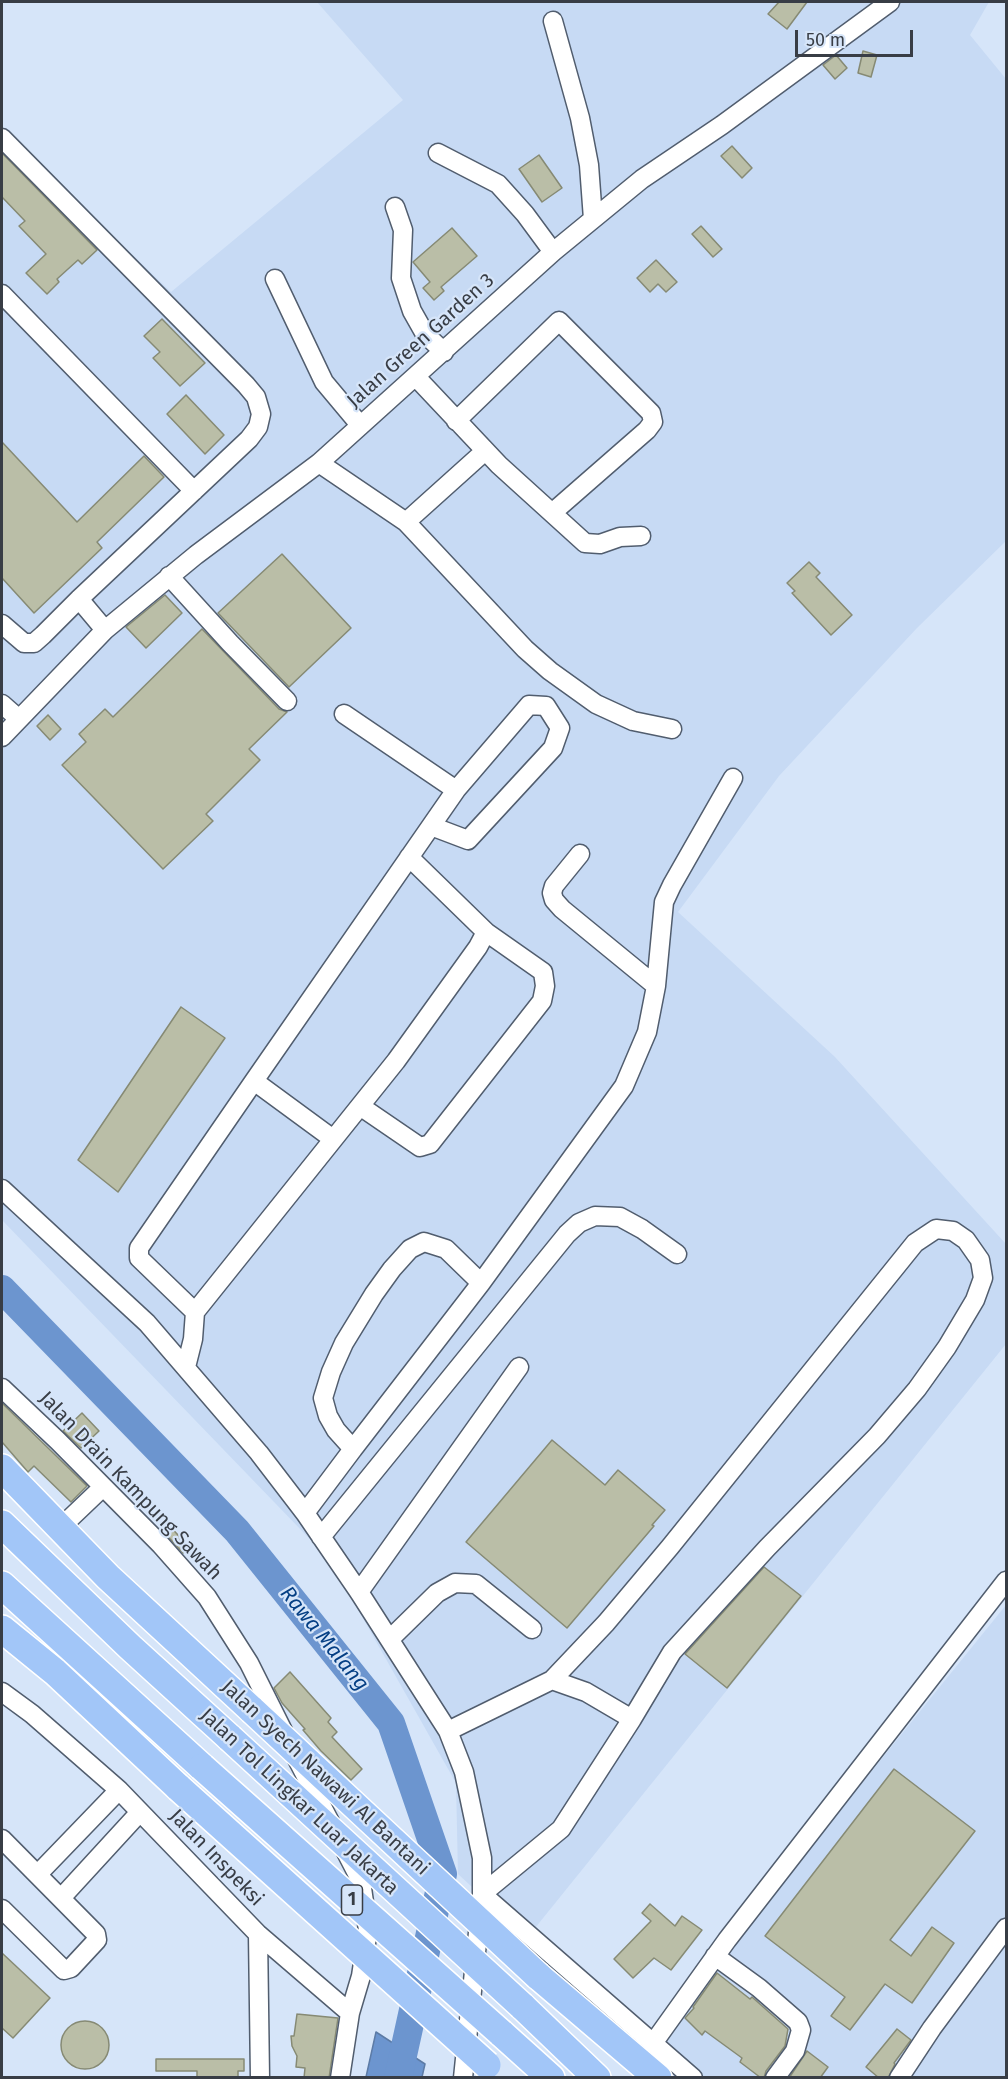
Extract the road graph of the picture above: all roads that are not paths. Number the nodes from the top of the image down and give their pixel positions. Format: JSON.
{"nodes":[{"id":1,"x":890,"y":2,"type":"edge"},
{"id":2,"x":553,"y":21,"type":"dead end"},
{"id":3,"x":2,"y":138,"type":"edge"},
{"id":4,"x":438,"y":153,"type":"dead end"},
{"id":5,"x":395,"y":207,"type":"dead end"},
{"id":6,"x":593,"y":219,"type":"junction"},
{"id":7,"x":553,"y":252,"type":"junction"},
{"id":8,"x":275,"y":279,"type":"dead end"},
{"id":9,"x":2,"y":294,"type":"edge"},
{"id":10,"x":444,"y":352,"type":"junction"},
{"id":11,"x":416,"y":378,"type":"junction"},
{"id":12,"x":456,"y":421,"type":"junction"},
{"id":13,"x":360,"y":425,"type":"junction"},
{"id":14,"x":485,"y":451,"type":"junction"},
{"id":15,"x":319,"y":463,"type":"junction"},
{"id":16,"x":194,"y":491,"type":"junction"},
{"id":17,"x":552,"y":513,"type":"junction"},
{"id":18,"x":406,"y":522,"type":"junction"},
{"id":19,"x":641,"y":536,"type":"dead end"},
{"id":20,"x":169,"y":576,"type":"junction"},
{"id":21,"x":79,"y":599,"type":"junction"},
{"id":22,"x":2,"y":624,"type":"edge"},
{"id":23,"x":105,"y":630,"type":"junction"},
{"id":24,"x":287,"y":701,"type":"dead end"},
{"id":25,"x":2,"y":704,"type":"edge"},
{"id":26,"x":344,"y":714,"type":"dead end"},
{"id":27,"x":19,"y":719,"type":"junction"},
{"id":28,"x":672,"y":729,"type":"dead end"},
{"id":29,"x":2,"y":737,"type":"edge"},
{"id":30,"x":733,"y":778,"type":"dead end"},
{"id":31,"x":456,"y":790,"type":"junction"},
{"id":32,"x":431,"y":826,"type":"junction"},
{"id":33,"x":580,"y":854,"type":"dead end"},
{"id":34,"x":410,"y":857,"type":"junction"},
{"id":35,"x":486,"y":932,"type":"junction"},
{"id":36,"x":656,"y":986,"type":"junction"},
{"id":37,"x":254,"y":1081,"type":"junction"},
{"id":38,"x":360,"y":1106,"type":"junction"},
{"id":39,"x":333,"y":1139,"type":"junction"},
{"id":40,"x":2,"y":1189,"type":"edge"},
{"id":41,"x":677,"y":1254,"type":"dead end"},
{"id":42,"x":481,"y":1283,"type":"junction"},
{"id":43,"x":195,"y":1312,"type":"junction"},
{"id":44,"x":186,"y":1366,"type":"junction"},
{"id":45,"x":519,"y":1367,"type":"dead end"},
{"id":46,"x":2,"y":1388,"type":"edge"},
{"id":47,"x":353,"y":1449,"type":"junction"},
{"id":48,"x":2,"y":1468,"type":"edge"},
{"id":49,"x":103,"y":1487,"type":"junction"},
{"id":50,"x":305,"y":1513,"type":"junction"},
{"id":51,"x":2,"y":1524,"type":"edge"},
{"id":52,"x":60,"y":1528,"type":"junction"},
{"id":53,"x":321,"y":1537,"type":"junction"},
{"id":54,"x":1006,"y":1581,"type":"edge"},
{"id":55,"x":2,"y":1585,"type":"edge"},
{"id":56,"x":359,"y":1592,"type":"junction"},
{"id":57,"x":2,"y":1629,"type":"edge"},
{"id":58,"x":532,"y":1629,"type":"dead end"},
{"id":59,"x":390,"y":1639,"type":"junction"},
{"id":60,"x":552,"y":1680,"type":"junction"},
{"id":61,"x":2,"y":1692,"type":"edge"},
{"id":62,"x":632,"y":1719,"type":"junction"},
{"id":63,"x":448,"y":1731,"type":"junction"},
{"id":64,"x":119,"y":1790,"type":"junction"},
{"id":65,"x":140,"y":1812,"type":"junction"},
{"id":66,"x":2,"y":1839,"type":"edge"},
{"id":67,"x":38,"y":1874,"type":"junction"},
{"id":68,"x":482,"y":1894,"type":"junction"},
{"id":69,"x":62,"y":1897,"type":"junction"},
{"id":70,"x":2,"y":1909,"type":"edge"},
{"id":71,"x":1006,"y":1928,"type":"edge"},
{"id":72,"x":258,"y":1934,"type":"junction"},
{"id":73,"x":715,"y":1956,"type":"junction"},
{"id":74,"x":350,"y":2013,"type":"junction"},
{"id":75,"x":654,"y":2042,"type":"junction"},
{"id":76,"x":494,"y":2071,"type":"edge"},
{"id":77,"x":260,"y":2078,"type":"edge"},
{"id":78,"x":340,"y":2078,"type":"edge"},
{"id":79,"x":463,"y":2078,"type":"edge"},
{"id":80,"x":551,"y":2078,"type":"edge"},
{"id":81,"x":597,"y":2078,"type":"edge"},
{"id":82,"x":658,"y":2078,"type":"edge"},
{"id":83,"x":693,"y":2078,"type":"edge"},
{"id":84,"x":775,"y":2078,"type":"edge"},
{"id":85,"x":899,"y":2078,"type":"edge"}],
"edges":[{"from":1,"to":6,"type":"street","name":"Jalan Green Garden 3"},
{"from":2,"to":6,"type":"street"},
{"from":3,"to":16,"type":"street"},
{"from":4,"to":7,"type":"street"},
{"from":5,"to":10,"type":"street"},
{"from":6,"to":7,"type":"street","name":"Jalan Green Garden 3"},
{"from":7,"to":10,"type":"street","name":"Jalan Green Garden 3"},
{"from":8,"to":13,"type":"street"},
{"from":9,"to":16,"type":"street"},
{"from":10,"to":11,"type":"street","name":"Jalan Green Garden 3"},
{"from":11,"to":12,"type":"street"},
{"from":11,"to":13,"type":"street","name":"Jalan Green Garden 3"},
{"from":12,"to":14,"type":"street"},
{"from":12,"to":17,"type":"street"},
{"from":13,"to":15,"type":"street","name":"Jalan Green Garden 3"},
{"from":14,"to":17,"type":"street"},
{"from":14,"to":18,"type":"street"},
{"from":15,"to":18,"type":"street"},
{"from":15,"to":20,"type":"street","name":"Jalan Green Garden 3"},
{"from":16,"to":21,"type":"street"},
{"from":17,"to":19,"type":"street"},
{"from":18,"to":28,"type":"street"},
{"from":20,"to":23,"type":"street","name":"Jalan Green Garden 3"},
{"from":20,"to":24,"type":"street"},
{"from":21,"to":22,"type":"street"},
{"from":21,"to":23,"type":"street"},
{"from":23,"to":27,"type":"street","name":"Jalan Green Garden 3"},
{"from":25,"to":27,"type":"street"},
{"from":26,"to":31,"type":"street"},
{"from":27,"to":29,"type":"street","name":"Jalan Green Garden 3"},
{"from":30,"to":36,"type":"street"},
{"from":31,"to":32,"type":"street"},
{"from":31,"to":32,"type":"street"},
{"from":32,"to":34,"type":"street"},
{"from":33,"to":36,"type":"street"},
{"from":34,"to":35,"type":"street"},
{"from":34,"to":37,"type":"street"},
{"from":35,"to":38,"type":"street"},
{"from":35,"to":38,"type":"street"},
{"from":36,"to":42,"type":"street"},
{"from":37,"to":39,"type":"street"},
{"from":37,"to":43,"type":"street"},
{"from":38,"to":39,"type":"street"},
{"from":39,"to":43,"type":"street"},
{"from":40,"to":44,"type":"street"},
{"from":41,"to":53,"type":"street"},
{"from":42,"to":47,"type":"street"},
{"from":42,"to":47,"type":"street"},
{"from":43,"to":44,"type":"street"},
{"from":44,"to":50,"type":"street"},
{"from":45,"to":56,"type":"street"},
{"from":46,"to":49,"type":"street","name":"Jalan Drain Kampung Sawah"},
{"from":47,"to":50,"type":"street"},
{"from":48,"to":52,"type":"highway","name":"Jalan Syech Nawawi Al Bantani"},
{"from":49,"to":52,"type":"street"},
{"from":49,"to":74,"type":"street","name":"Jalan Drain Kampung Sawah"},
{"from":50,"to":53,"type":"street"},
{"from":51,"to":81,"type":"highway","name":"Jalan Tol Lingkar Luar Jakarta","number":"1","bridge":true},
{"from":52,"to":82,"type":"highway","name":"Jalan Syech Nawawi Al Bantani","bridge":true},
{"from":53,"to":56,"type":"street"},
{"from":54,"to":73,"type":"street"},
{"from":55,"to":80,"type":"highway","name":"Jalan Tol Lingkar Luar Jakarta","number":"1","bridge":true},
{"from":56,"to":59,"type":"street"},
{"from":57,"to":76,"type":"highway","bridge":true},
{"from":58,"to":59,"type":"street"},
{"from":59,"to":63,"type":"street"},
{"from":60,"to":62,"type":"street"},
{"from":60,"to":62,"type":"street"},
{"from":60,"to":63,"type":"street"},
{"from":61,"to":64,"type":"street","name":"Jalan Inspeksi"},
{"from":62,"to":68,"type":"street"},
{"from":63,"to":68,"type":"street"},
{"from":64,"to":65,"type":"street","name":"Jalan Inspeksi"},
{"from":64,"to":67,"type":"street"},
{"from":65,"to":69,"type":"street"},
{"from":65,"to":72,"type":"street","name":"Jalan Inspeksi"},
{"from":66,"to":67,"type":"street"},
{"from":67,"to":69,"type":"street"},
{"from":68,"to":75,"type":"street"},
{"from":68,"to":79,"type":"street"},
{"from":69,"to":70,"type":"street"},
{"from":71,"to":85,"type":"street"},
{"from":72,"to":74,"type":"street","name":"Jalan Inspeksi"},
{"from":72,"to":77,"type":"street"},
{"from":73,"to":75,"type":"street"},
{"from":73,"to":84,"type":"street"},
{"from":74,"to":78,"type":"street"},
{"from":75,"to":83,"type":"street"}]}
